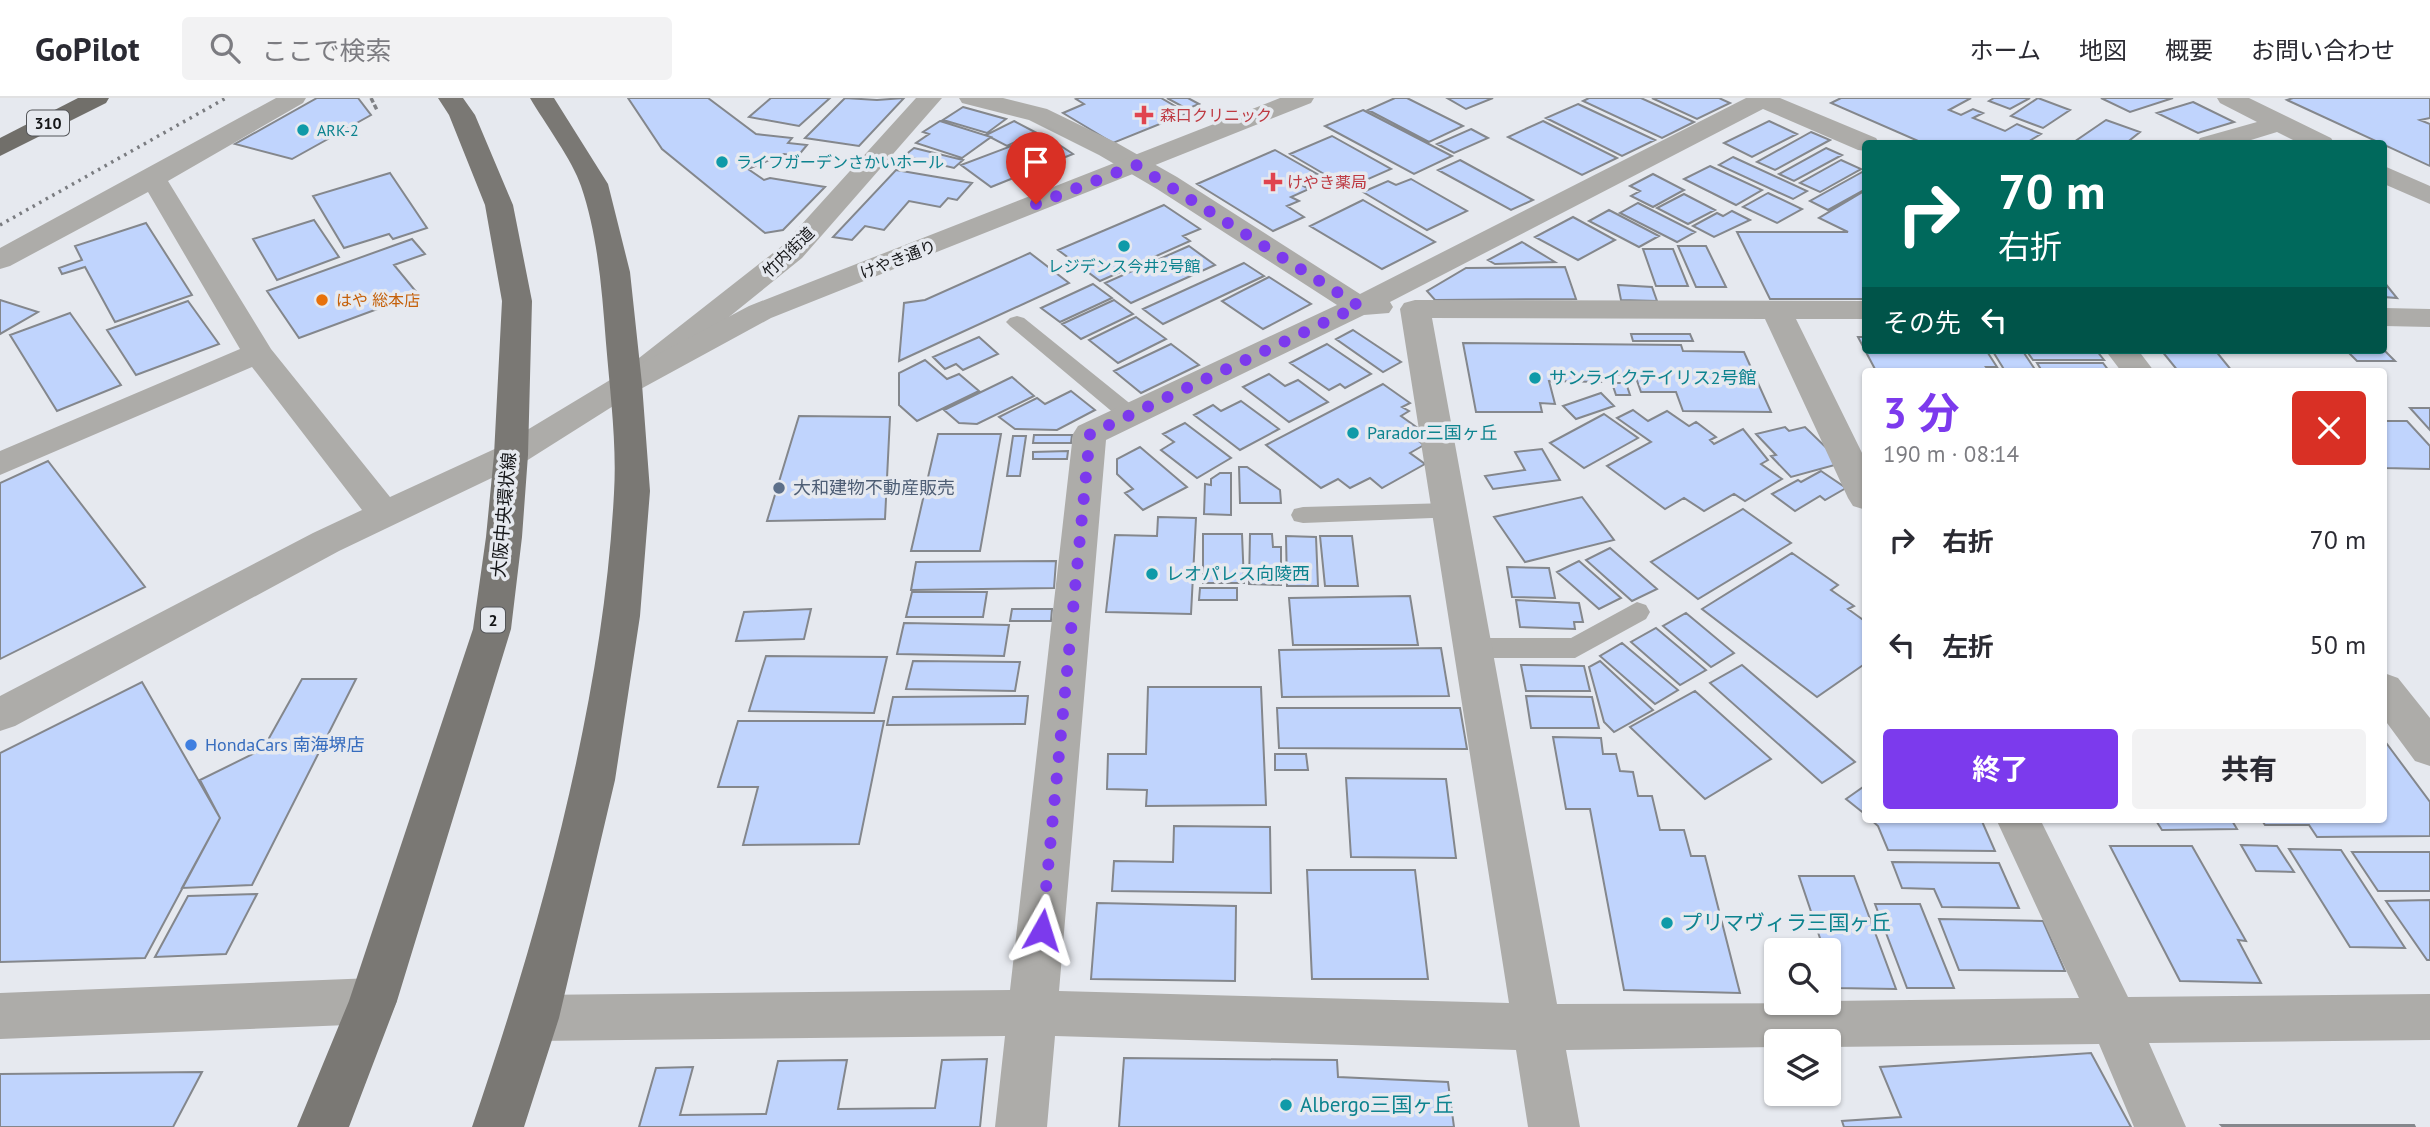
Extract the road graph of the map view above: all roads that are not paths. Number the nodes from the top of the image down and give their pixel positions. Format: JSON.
{"nodes":[{"id":1,"x":49,"y":98,"type":"edge"},
{"id":2,"x":97,"y":98,"type":"edge"},
{"id":3,"x":294,"y":98,"type":"edge"},
{"id":4,"x":450,"y":98,"type":"edge"},
{"id":5,"x":542,"y":98,"type":"edge"},
{"id":6,"x":930,"y":98,"type":"edge"},
{"id":7,"x":971,"y":98,"type":"edge"},
{"id":8,"x":1063,"y":98,"type":"edge"},
{"id":9,"x":1302,"y":98,"type":"edge"},
{"id":10,"x":1762,"y":98,"type":"edge"},
{"id":11,"x":2229,"y":98,"type":"edge"},
{"id":12,"x":1038,"y":114,"type":"junction"},
{"id":13,"x":2279,"y":122,"type":"junction"},
{"id":14,"x":0,"y":123,"type":"edge"},
{"id":15,"x":2221,"y":140,"type":"edge"},
{"id":16,"x":2314,"y":140,"type":"edge"},
{"id":17,"x":1862,"y":142,"type":"edge"},
{"id":18,"x":0,"y":148,"type":"edge"},
{"id":19,"x":1136,"y":165,"type":"junction"},
{"id":20,"x":2387,"y":175,"type":"edge"},
{"id":21,"x":153,"y":178,"type":"junction"},
{"id":22,"x":2430,"y":196,"type":"edge"},
{"id":23,"x":0,"y":260,"type":"edge"},
{"id":24,"x":1359,"y":306,"type":"junction"},
{"id":25,"x":1415,"y":310,"type":"junction"},
{"id":26,"x":1776,"y":310,"type":"junction"},
{"id":27,"x":1862,"y":310,"type":"edge"},
{"id":28,"x":2387,"y":317,"type":"edge"},
{"id":29,"x":2430,"y":318,"type":"edge"},
{"id":30,"x":1017,"y":323,"type":"dead end"},
{"id":31,"x":258,"y":353,"type":"junction"},
{"id":32,"x":2125,"y":354,"type":"edge"},
{"id":33,"x":2136,"y":368,"type":"edge"},
{"id":34,"x":626,"y":384,"type":"junction"},
{"id":35,"x":1130,"y":415,"type":"junction"},
{"id":36,"x":511,"y":454,"type":"junction"},
{"id":37,"x":0,"y":464,"type":"edge"},
{"id":38,"x":1862,"y":490,"type":"edge"},
{"id":39,"x":1449,"y":510,"type":"junction"},
{"id":40,"x":383,"y":513,"type":"junction"},
{"id":41,"x":1303,"y":515,"type":"dead end"},
{"id":42,"x":1637,"y":612,"type":"dead end"},
{"id":43,"x":1473,"y":648,"type":"junction"},
{"id":44,"x":2387,"y":693,"type":"edge"},
{"id":45,"x":0,"y":715,"type":"edge"},
{"id":46,"x":2430,"y":749,"type":"edge"},
{"id":47,"x":2020,"y":823,"type":"edge"},
{"id":48,"x":373,"y":1001,"type":"junction"},
{"id":49,"x":1034,"y":1013,"type":"junction"},
{"id":50,"x":0,"y":1016,"type":"edge"},
{"id":51,"x":2430,"y":1017,"type":"edge"},
{"id":52,"x":534,"y":1018,"type":"junction"},
{"id":53,"x":2114,"y":1020,"type":"junction"},
{"id":54,"x":1536,"y":1027,"type":"junction"},
{"id":55,"x":323,"y":1127,"type":"edge"},
{"id":56,"x":498,"y":1127,"type":"edge"},
{"id":57,"x":1021,"y":1127,"type":"edge"},
{"id":58,"x":1554,"y":1127,"type":"edge"},
{"id":59,"x":2160,"y":1127,"type":"edge"}],
"edges":[{"from":1,"to":14,"type":"highway","number":"310"},
{"from":2,"to":18,"type":"highway","number":"310"},
{"from":3,"to":21,"type":"street"},
{"from":4,"to":36,"type":"main road","name":"大阪中央環状線","number":"2"},
{"from":5,"to":34,"type":"main road"},
{"from":6,"to":34,"type":"street","name":"竹内街道"},
{"from":7,"to":12,"type":"street"},
{"from":8,"to":12,"type":"street"},
{"from":9,"to":19,"type":"street","name":"けやき通り"},
{"from":10,"to":17,"type":"street"},
{"from":10,"to":24,"type":"street"},
{"from":11,"to":13,"type":"street"},
{"from":12,"to":19,"type":"street"},
{"from":13,"to":15,"type":"street"},
{"from":13,"to":16,"type":"street"},
{"from":19,"to":24,"type":"street"},
{"from":19,"to":34,"type":"street","name":"けやき通り"},
{"from":20,"to":22,"type":"street"},
{"from":21,"to":23,"type":"street"},
{"from":21,"to":31,"type":"street"},
{"from":24,"to":25,"type":"street"},
{"from":24,"to":35,"type":"street"},
{"from":25,"to":26,"type":"street"},
{"from":25,"to":39,"type":"street"},
{"from":26,"to":27,"type":"street"},
{"from":26,"to":38,"type":"street"},
{"from":28,"to":29,"type":"street"},
{"from":30,"to":35,"type":"lane"},
{"from":31,"to":37,"type":"street"},
{"from":31,"to":40,"type":"street"},
{"from":32,"to":33,"type":"street"},
{"from":34,"to":36,"type":"street","name":"けやき通り"},
{"from":34,"to":52,"type":"main road"},
{"from":35,"to":49,"type":"street"},
{"from":36,"to":40,"type":"street","name":"けやき通り"},
{"from":36,"to":48,"type":"main road","name":"大阪中央環状線","number":"2"},
{"from":39,"to":41,"type":"lane"},
{"from":39,"to":43,"type":"street"},
{"from":40,"to":45,"type":"street","name":"けやき通り"},
{"from":42,"to":43,"type":"lane"},
{"from":43,"to":54,"type":"street"},
{"from":44,"to":46,"type":"street"},
{"from":47,"to":53,"type":"street"},
{"from":48,"to":50,"type":"street"},
{"from":48,"to":55,"type":"main road","name":"大阪中央環状線","number":"2"},
{"from":49,"to":52,"type":"street"},
{"from":49,"to":54,"type":"street"},
{"from":49,"to":57,"type":"street"},
{"from":51,"to":53,"type":"street"},
{"from":52,"to":56,"type":"main road"},
{"from":53,"to":54,"type":"street"},
{"from":53,"to":59,"type":"street"},
{"from":54,"to":58,"type":"street"}]}
